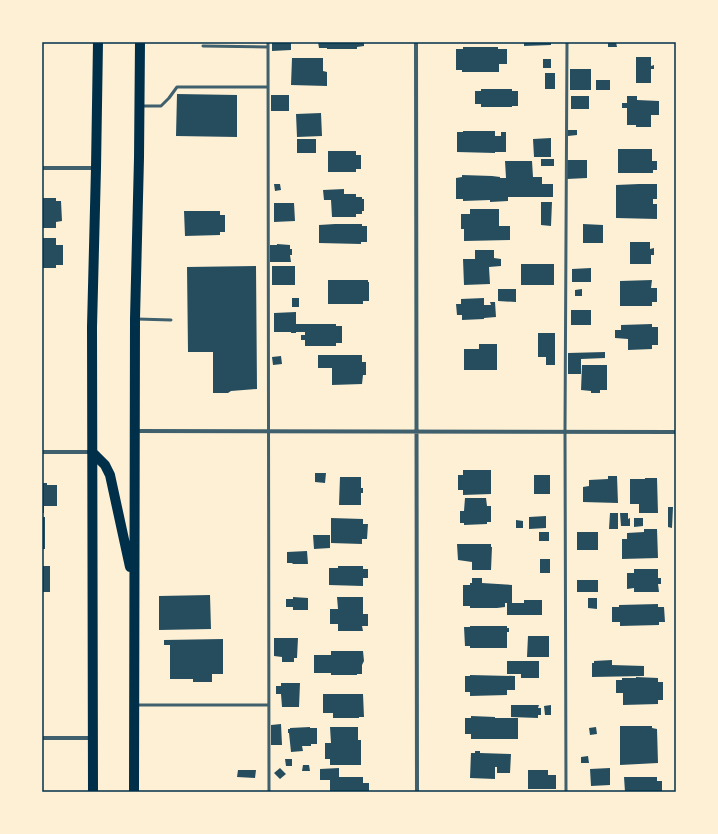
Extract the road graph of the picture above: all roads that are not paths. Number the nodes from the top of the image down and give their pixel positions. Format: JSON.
{"nodes":[{"id":1,"x":98,"y":42,"type":"edge"},
{"id":2,"x":140,"y":42,"type":"edge"},
{"id":3,"x":268,"y":42,"type":"edge"},
{"id":4,"x":416,"y":42,"type":"edge"},
{"id":5,"x":567,"y":42,"type":"edge"},
{"id":6,"x":203,"y":46,"type":"dead end"},
{"id":7,"x":268,"y":47,"type":"junction"},
{"id":8,"x":268,"y":87,"type":"junction"},
{"id":9,"x":140,"y":106,"type":"junction"},
{"id":10,"x":42,"y":168,"type":"edge"},
{"id":11,"x":96,"y":168,"type":"junction"},
{"id":12,"x":135,"y":320,"type":"junction"},
{"id":13,"x":171,"y":320,"type":"dead end"},
{"id":14,"x":134,"y":431,"type":"junction"},
{"id":15,"x":270,"y":431,"type":"junction"},
{"id":16,"x":417,"y":431,"type":"junction"},
{"id":17,"x":565,"y":432,"type":"junction"},
{"id":18,"x":676,"y":432,"type":"edge"},
{"id":19,"x":42,"y":452,"type":"edge"},
{"id":20,"x":92,"y":452,"type":"junction"},
{"id":21,"x":134,"y":592,"type":"junction"},
{"id":22,"x":134,"y":705,"type":"junction"},
{"id":23,"x":269,"y":705,"type":"junction"},
{"id":24,"x":42,"y":738,"type":"edge"},
{"id":25,"x":93,"y":738,"type":"junction"},
{"id":26,"x":93,"y":792,"type":"edge"},
{"id":27,"x":134,"y":792,"type":"edge"},
{"id":28,"x":269,"y":792,"type":"edge"},
{"id":29,"x":417,"y":792,"type":"edge"},
{"id":30,"x":566,"y":792,"type":"edge"}],
"edges":[{"from":1,"to":11,"type":"main road"},
{"from":2,"to":9,"type":"main road"},
{"from":3,"to":7,"type":"lane"},
{"from":4,"to":16,"type":"street"},
{"from":5,"to":17,"type":"lane"},
{"from":6,"to":7,"type":"lane"},
{"from":7,"to":8,"type":"lane"},
{"from":8,"to":9,"type":"lane"},
{"from":8,"to":15,"type":"lane"},
{"from":9,"to":12,"type":"main road"},
{"from":10,"to":11,"type":"street"},
{"from":11,"to":20,"type":"main road"},
{"from":12,"to":13,"type":"lane"},
{"from":12,"to":14,"type":"main road"},
{"from":14,"to":15,"type":"street"},
{"from":14,"to":21,"type":"main road"},
{"from":15,"to":16,"type":"street"},
{"from":15,"to":23,"type":"lane"},
{"from":16,"to":17,"type":"street"},
{"from":16,"to":29,"type":"street"},
{"from":17,"to":18,"type":"street"},
{"from":17,"to":30,"type":"lane"},
{"from":19,"to":20,"type":"street"},
{"from":20,"to":21,"type":"main road"},
{"from":20,"to":25,"type":"main road"},
{"from":21,"to":22,"type":"main road"},
{"from":22,"to":23,"type":"lane"},
{"from":22,"to":27,"type":"main road"},
{"from":23,"to":28,"type":"lane"},
{"from":24,"to":25,"type":"street"},
{"from":25,"to":26,"type":"main road"}]}
